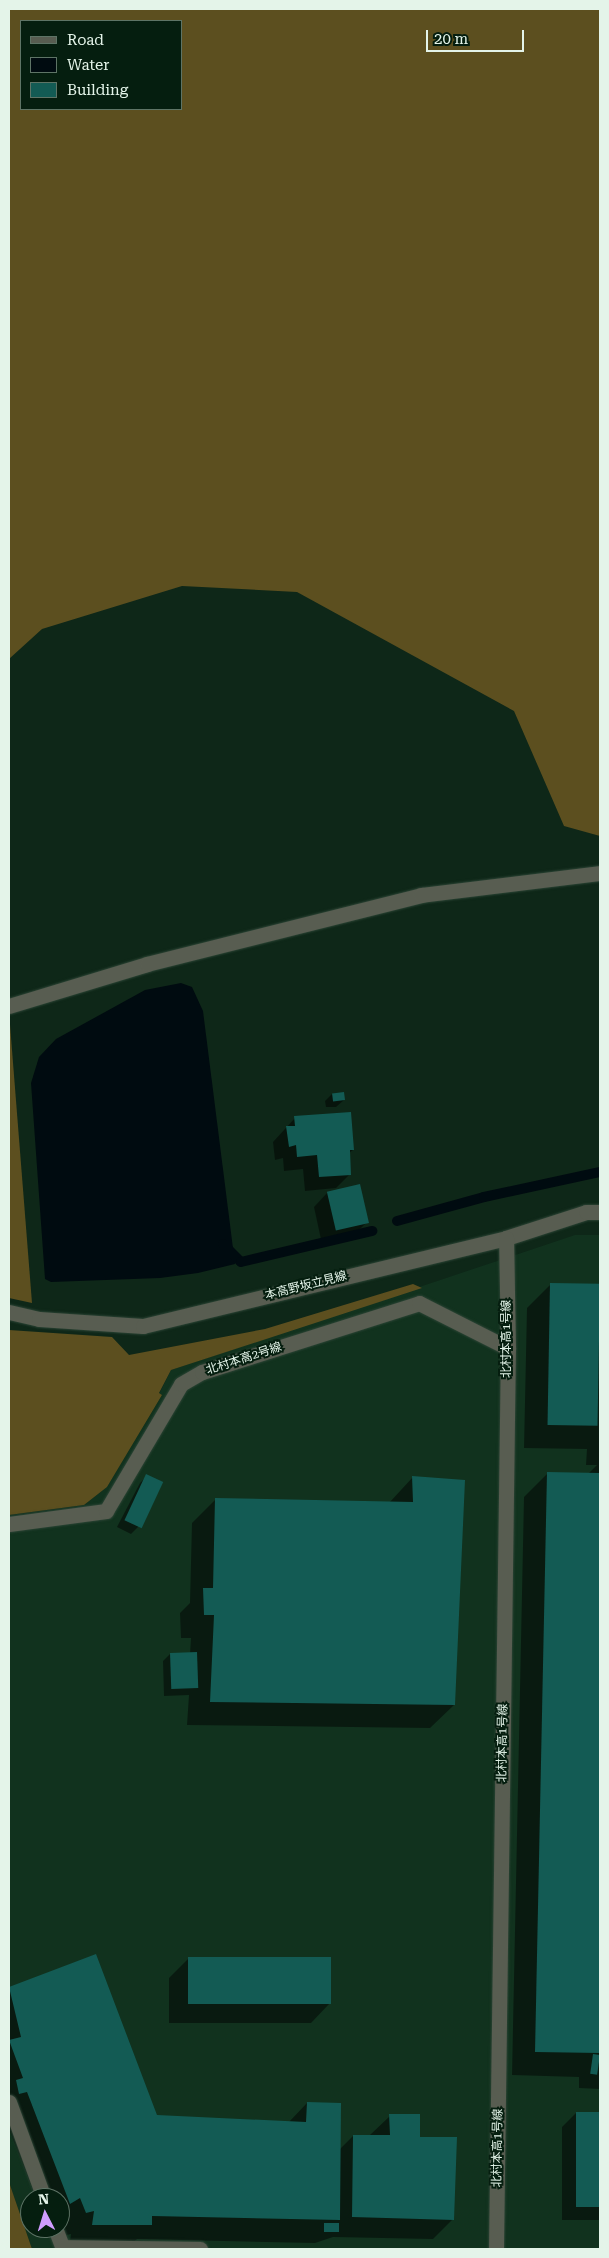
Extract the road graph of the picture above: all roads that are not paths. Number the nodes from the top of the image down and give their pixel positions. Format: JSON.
{"nodes":[{"id":1,"x":600,"y":873,"type":"edge"},
{"id":2,"x":9,"y":1006,"type":"edge"},
{"id":3,"x":600,"y":1212,"type":"edge"},
{"id":4,"x":506,"y":1238,"type":"junction"},
{"id":5,"x":9,"y":1312,"type":"edge"},
{"id":6,"x":508,"y":1348,"type":"junction"},
{"id":7,"x":9,"y":1524,"type":"edge"},
{"id":8,"x":9,"y":2102,"type":"edge"},
{"id":9,"x":40,"y":2188,"type":"edge"},
{"id":10,"x":62,"y":2248,"type":"edge"},
{"id":11,"x":200,"y":2249,"type":"edge"},
{"id":12,"x":496,"y":2249,"type":"edge"}],
"edges":[{"from":1,"to":2,"type":"street"},
{"from":3,"to":4,"type":"street","name":"本高野坂立見線"},
{"from":4,"to":5,"type":"street","name":"本高野坂立見線"},
{"from":4,"to":6,"type":"street","name":"北村本高1号線"},
{"from":6,"to":7,"type":"street","name":"北村本高2号線"},
{"from":6,"to":12,"type":"street","name":"北村本高1号線"},
{"from":8,"to":9,"type":"street"},
{"from":10,"to":11,"type":"street"}]}
